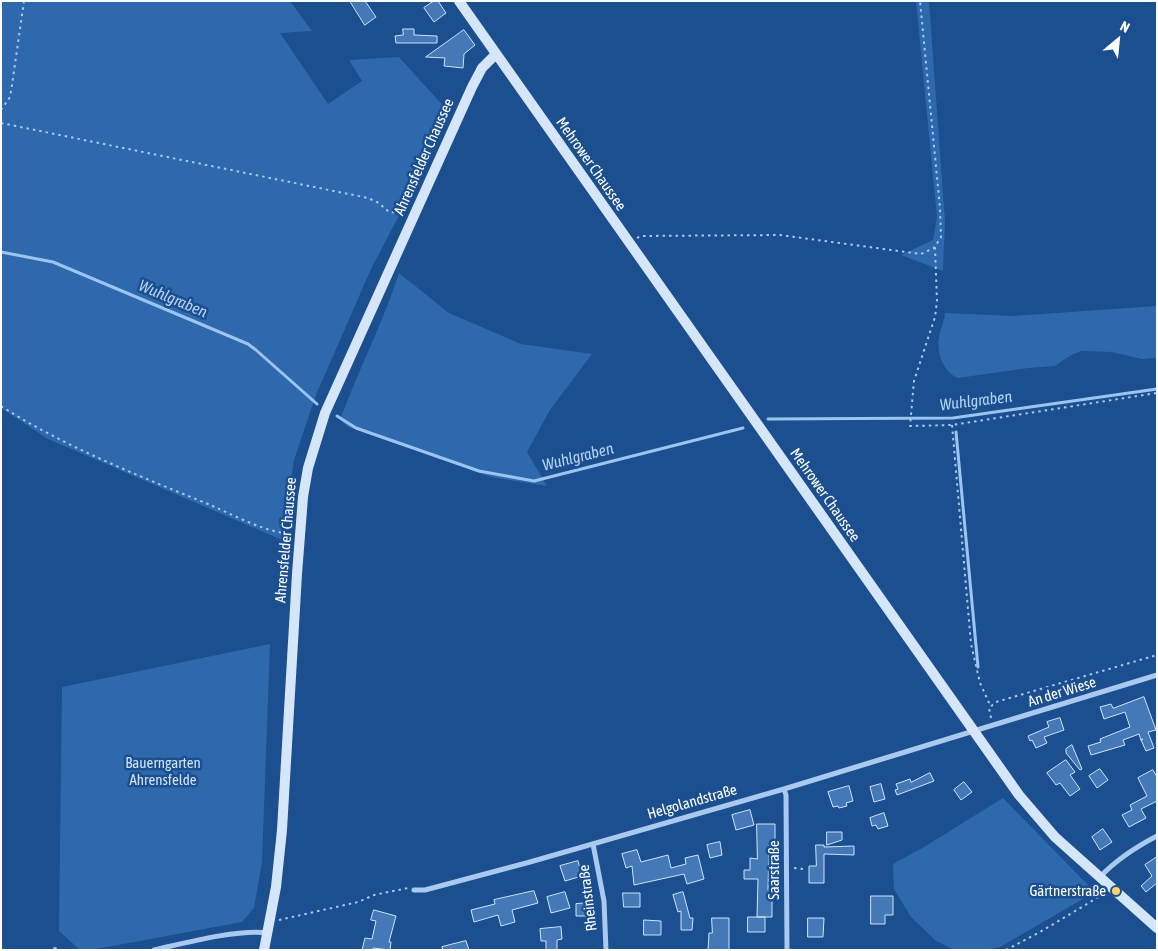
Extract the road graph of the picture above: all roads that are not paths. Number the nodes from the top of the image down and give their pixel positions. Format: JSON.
{"nodes":[{"id":1,"x":459,"y":1,"type":"edge"},
{"id":2,"x":496,"y":54,"type":"junction"},
{"id":3,"x":1157,"y":675,"type":"edge"},
{"id":4,"x":974,"y":732,"type":"junction"},
{"id":5,"x":784,"y":789,"type":"junction"},
{"id":6,"x":1157,"y":836,"type":"edge"},
{"id":7,"x":593,"y":844,"type":"junction"},
{"id":8,"x":1100,"y":877,"type":"junction"},
{"id":9,"x":414,"y":890,"type":"road end"},
{"id":10,"x":1157,"y":928,"type":"edge"},
{"id":11,"x":268,"y":933,"type":"junction"},
{"id":12,"x":154,"y":950,"type":"edge"},
{"id":13,"x":264,"y":950,"type":"edge"},
{"id":14,"x":606,"y":950,"type":"edge"},
{"id":15,"x":787,"y":950,"type":"edge"}],
"edges":[{"from":1,"to":2,"type":"main road","name":"Mehrower Chaussee"},
{"from":2,"to":4,"type":"main road","name":"Mehrower Chaussee"},
{"from":2,"to":11,"type":"main road","name":"Ahrensfelder Chaussee"},
{"from":3,"to":4,"type":"street","name":"An der Wiese"},
{"from":4,"to":5,"type":"street","name":"Helgolandstraße"},
{"from":4,"to":8,"type":"main road","name":"Mehrower Chaussee"},
{"from":5,"to":7,"type":"street","name":"Helgolandstraße"},
{"from":5,"to":15,"type":"street","name":"Saarstraße"},
{"from":6,"to":8,"type":"street"},
{"from":7,"to":9,"type":"street","name":"Helgolandstraße"},
{"from":7,"to":14,"type":"street","name":"Rheinstraße"},
{"from":8,"to":10,"type":"main road","name":"Mehrower Chaussee"},
{"from":11,"to":12,"type":"street"},
{"from":11,"to":13,"type":"main road","name":"Ahrensfelder Chaussee"}]}
